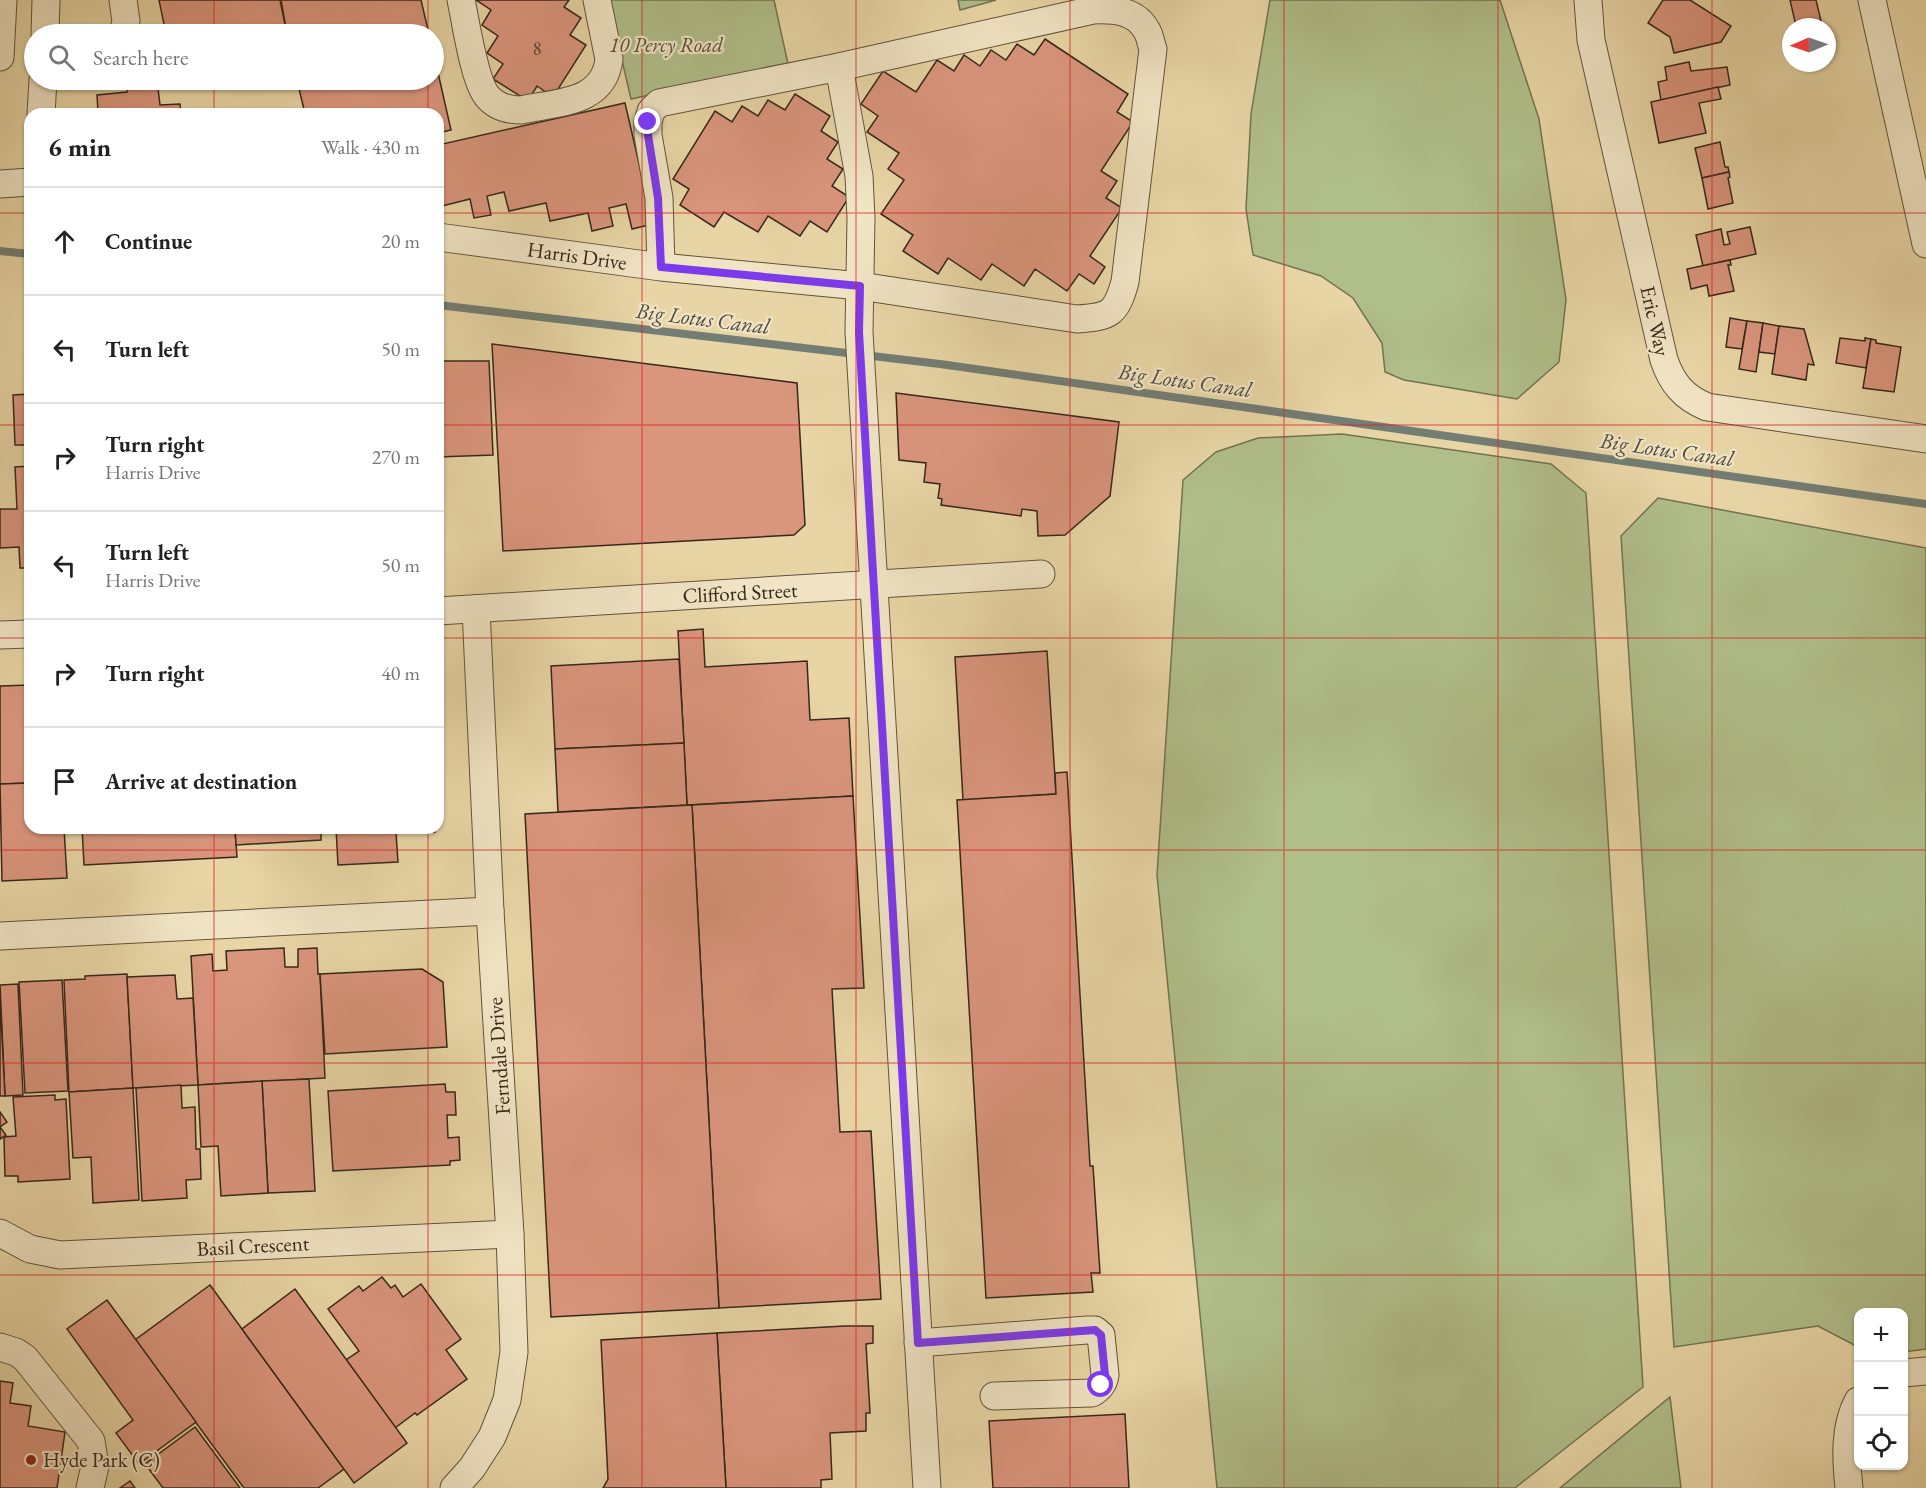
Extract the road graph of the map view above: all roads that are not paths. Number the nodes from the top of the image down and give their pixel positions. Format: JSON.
{"nodes":[{"id":1,"x":3,"y":0,"type":"edge"},
{"id":2,"x":46,"y":0,"type":"edge"},
{"id":3,"x":123,"y":0,"type":"edge"},
{"id":4,"x":461,"y":0,"type":"edge"},
{"id":5,"x":597,"y":0,"type":"edge"},
{"id":6,"x":1588,"y":0,"type":"edge"},
{"id":7,"x":1872,"y":0,"type":"edge"},
{"id":8,"x":45,"y":24,"type":"edge"},
{"id":9,"x":125,"y":24,"type":"edge"},
{"id":10,"x":0,"y":57,"type":"edge"},
{"id":11,"x":838,"y":67,"type":"junction"},
{"id":12,"x":42,"y":90,"type":"edge"},
{"id":13,"x":41,"y":108,"type":"edge"},
{"id":14,"x":24,"y":182,"type":"edge"},
{"id":15,"x":0,"y":184,"type":"edge"},
{"id":16,"x":444,"y":238,"type":"edge"},
{"id":17,"x":1926,"y":244,"type":"edge"},
{"id":18,"x":661,"y":267,"type":"junction"},
{"id":19,"x":860,"y":286,"type":"junction"},
{"id":20,"x":1926,"y":438,"type":"edge"},
{"id":21,"x":1041,"y":574,"type":"dead end"},
{"id":22,"x":873,"y":585,"type":"junction"},
{"id":23,"x":476,"y":609,"type":"junction"},
{"id":24,"x":444,"y":611,"type":"edge"},
{"id":25,"x":24,"y":634,"type":"edge"},
{"id":26,"x":0,"y":635,"type":"edge"},
{"id":27,"x":490,"y":911,"type":"junction"},
{"id":28,"x":0,"y":936,"type":"edge"},
{"id":29,"x":0,"y":1233,"type":"edge"},
{"id":30,"x":510,"y":1234,"type":"junction"},
{"id":31,"x":918,"y":1343,"type":"junction"},
{"id":32,"x":0,"y":1347,"type":"edge"},
{"id":33,"x":1926,"y":1371,"type":"edge"},
{"id":34,"x":1908,"y":1373,"type":"edge"},
{"id":35,"x":994,"y":1396,"type":"dead end"},
{"id":36,"x":1854,"y":1408,"type":"edge"},
{"id":37,"x":90,"y":1488,"type":"edge"},
{"id":38,"x":454,"y":1488,"type":"edge"},
{"id":39,"x":927,"y":1488,"type":"edge"},
{"id":40,"x":1849,"y":1488,"type":"edge"}],
"edges":[{"from":1,"to":10,"type":"street"},
{"from":2,"to":8,"type":"street"},
{"from":3,"to":9,"type":"street"},
{"from":4,"to":5,"type":"street"},
{"from":6,"to":20,"type":"street","name":"Eric Way"},
{"from":7,"to":17,"type":"street"},
{"from":11,"to":18,"type":"street"},
{"from":11,"to":19,"type":"street"},
{"from":11,"to":19,"type":"street","name":"Harris Drive"},
{"from":12,"to":13,"type":"street"},
{"from":14,"to":15,"type":"street"},
{"from":16,"to":18,"type":"street","name":"Harris Drive"},
{"from":18,"to":19,"type":"street","name":"Harris Drive"},
{"from":19,"to":22,"type":"street"},
{"from":21,"to":22,"type":"street","name":"Clifford Street"},
{"from":22,"to":23,"type":"street","name":"Clifford Street"},
{"from":22,"to":31,"type":"street"},
{"from":23,"to":24,"type":"street","name":"Clifford Street"},
{"from":23,"to":27,"type":"street","name":"Ferndale Drive"},
{"from":25,"to":26,"type":"street"},
{"from":27,"to":28,"type":"street"},
{"from":27,"to":30,"type":"street","name":"Ferndale Drive"},
{"from":29,"to":30,"type":"street","name":"Basil Crescent"},
{"from":30,"to":38,"type":"street","name":"Ferndale Drive"},
{"from":31,"to":35,"type":"street"},
{"from":31,"to":39,"type":"street"},
{"from":32,"to":37,"type":"street"},
{"from":33,"to":34,"type":"street"},
{"from":36,"to":40,"type":"street"}]}
